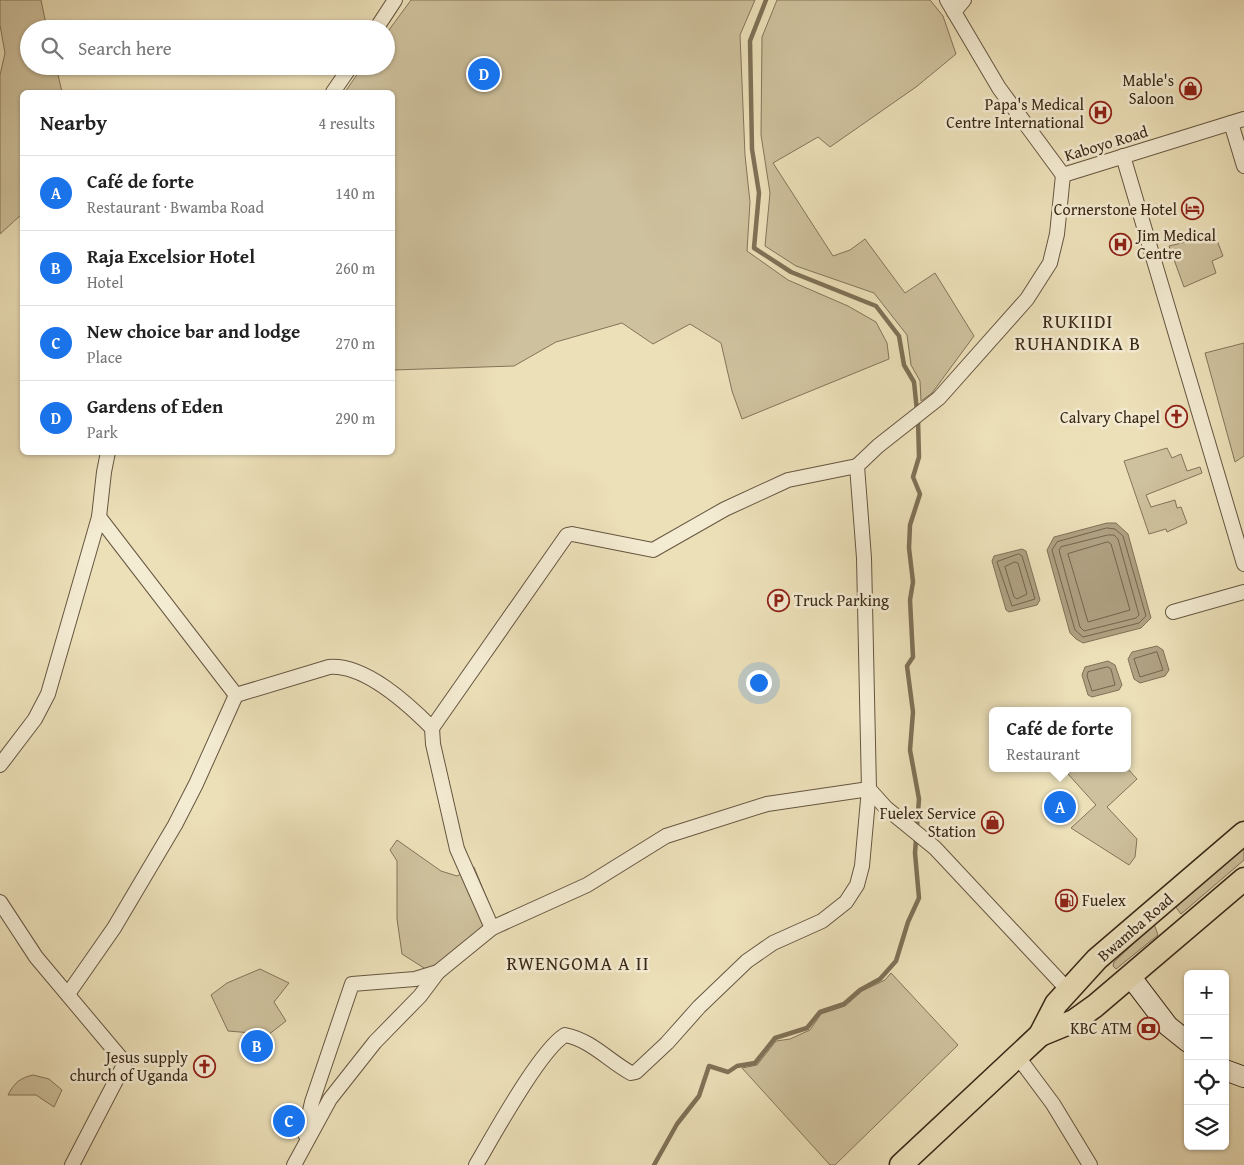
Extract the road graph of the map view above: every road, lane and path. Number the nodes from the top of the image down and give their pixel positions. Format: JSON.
{"nodes":[{"id":1,"x":395,"y":0,"type":"edge"},
{"id":2,"x":964,"y":0,"type":"edge"},
{"id":3,"x":951,"y":6,"type":"edge"},
{"id":4,"x":382,"y":20,"type":"edge"},
{"id":5,"x":345,"y":75,"type":"edge"},
{"id":6,"x":334,"y":90,"type":"edge"},
{"id":7,"x":1238,"y":121,"type":"edge"},
{"id":8,"x":1123,"y":156,"type":"junction"},
{"id":9,"x":1244,"y":166,"type":"edge"},
{"id":10,"x":1063,"y":175,"type":"junction"},
{"id":11,"x":107,"y":455,"type":"edge"},
{"id":12,"x":857,"y":466,"type":"junction"},
{"id":13,"x":99,"y":517,"type":"junction"},
{"id":14,"x":1244,"y":564,"type":"edge"},
{"id":15,"x":1244,"y":592,"type":"edge"},
{"id":16,"x":1173,"y":612,"type":"dead end"},
{"id":17,"x":236,"y":695,"type":"junction"},
{"id":18,"x":432,"y":728,"type":"junction"},
{"id":19,"x":0,"y":765,"type":"edge"},
{"id":20,"x":868,"y":789,"type":"junction"},
{"id":21,"x":1244,"y":833,"type":"edge"},
{"id":22,"x":1244,"y":879,"type":"edge"},
{"id":23,"x":0,"y":902,"type":"edge"},
{"id":24,"x":492,"y":928,"type":"junction"},
{"id":25,"x":438,"y":972,"type":"junction"},
{"id":26,"x":1130,"y":976,"type":"junction"},
{"id":27,"x":1068,"y":990,"type":"junction"},
{"id":28,"x":68,"y":994,"type":"junction"},
{"id":29,"x":1040,"y":1035,"type":"junction"},
{"id":30,"x":1184,"y":1039,"type":"edge"},
{"id":31,"x":1018,"y":1057,"type":"junction"},
{"id":32,"x":1229,"y":1071,"type":"edge"},
{"id":33,"x":1244,"y":1077,"type":"edge"},
{"id":34,"x":302,"y":1148,"type":"junction"},
{"id":35,"x":78,"y":1162,"type":"edge"},
{"id":36,"x":294,"y":1165,"type":"edge"},
{"id":37,"x":476,"y":1165,"type":"edge"},
{"id":38,"x":901,"y":1165,"type":"edge"},
{"id":39,"x":1090,"y":1165,"type":"edge"}],
"edges":[{"from":1,"to":4,"type":"street"},
{"from":2,"to":3,"type":"street"},
{"from":3,"to":10,"type":"street","name":"Kaboyo Road"},
{"from":5,"to":6,"type":"street"},
{"from":7,"to":8,"type":"street","name":"Kaboyo Road"},
{"from":7,"to":9,"type":"street"},
{"from":8,"to":10,"type":"street","name":"Kaboyo Road"},
{"from":8,"to":14,"type":"street"},
{"from":10,"to":12,"type":"street"},
{"from":11,"to":13,"type":"street"},
{"from":12,"to":18,"type":"street"},
{"from":12,"to":20,"type":"street"},
{"from":13,"to":17,"type":"street"},
{"from":13,"to":19,"type":"street"},
{"from":15,"to":16,"type":"street"},
{"from":17,"to":18,"type":"street"},
{"from":17,"to":28,"type":"street"},
{"from":18,"to":24,"type":"street"},
{"from":20,"to":24,"type":"street"},
{"from":20,"to":27,"type":"street"},
{"from":20,"to":37,"type":"street"},
{"from":21,"to":27,"type":"main road","name":"Bwamba Road"},
{"from":22,"to":26,"type":"main road","name":"Bwamba Road"},
{"from":23,"to":28,"type":"street"},
{"from":24,"to":25,"type":"street"},
{"from":25,"to":34,"type":"street"},
{"from":25,"to":34,"type":"street"},
{"from":26,"to":29,"type":"main road","name":"Bwamba Road"},
{"from":26,"to":30,"type":"street"},
{"from":27,"to":29,"type":"main road","name":"Bwamba Road"},
{"from":28,"to":35,"type":"street"},
{"from":29,"to":31,"type":"main road","name":"Bwamba Road"},
{"from":31,"to":38,"type":"main road","name":"Bwamba Road"},
{"from":31,"to":39,"type":"street"},
{"from":32,"to":33,"type":"street"},
{"from":34,"to":36,"type":"street"}]}
